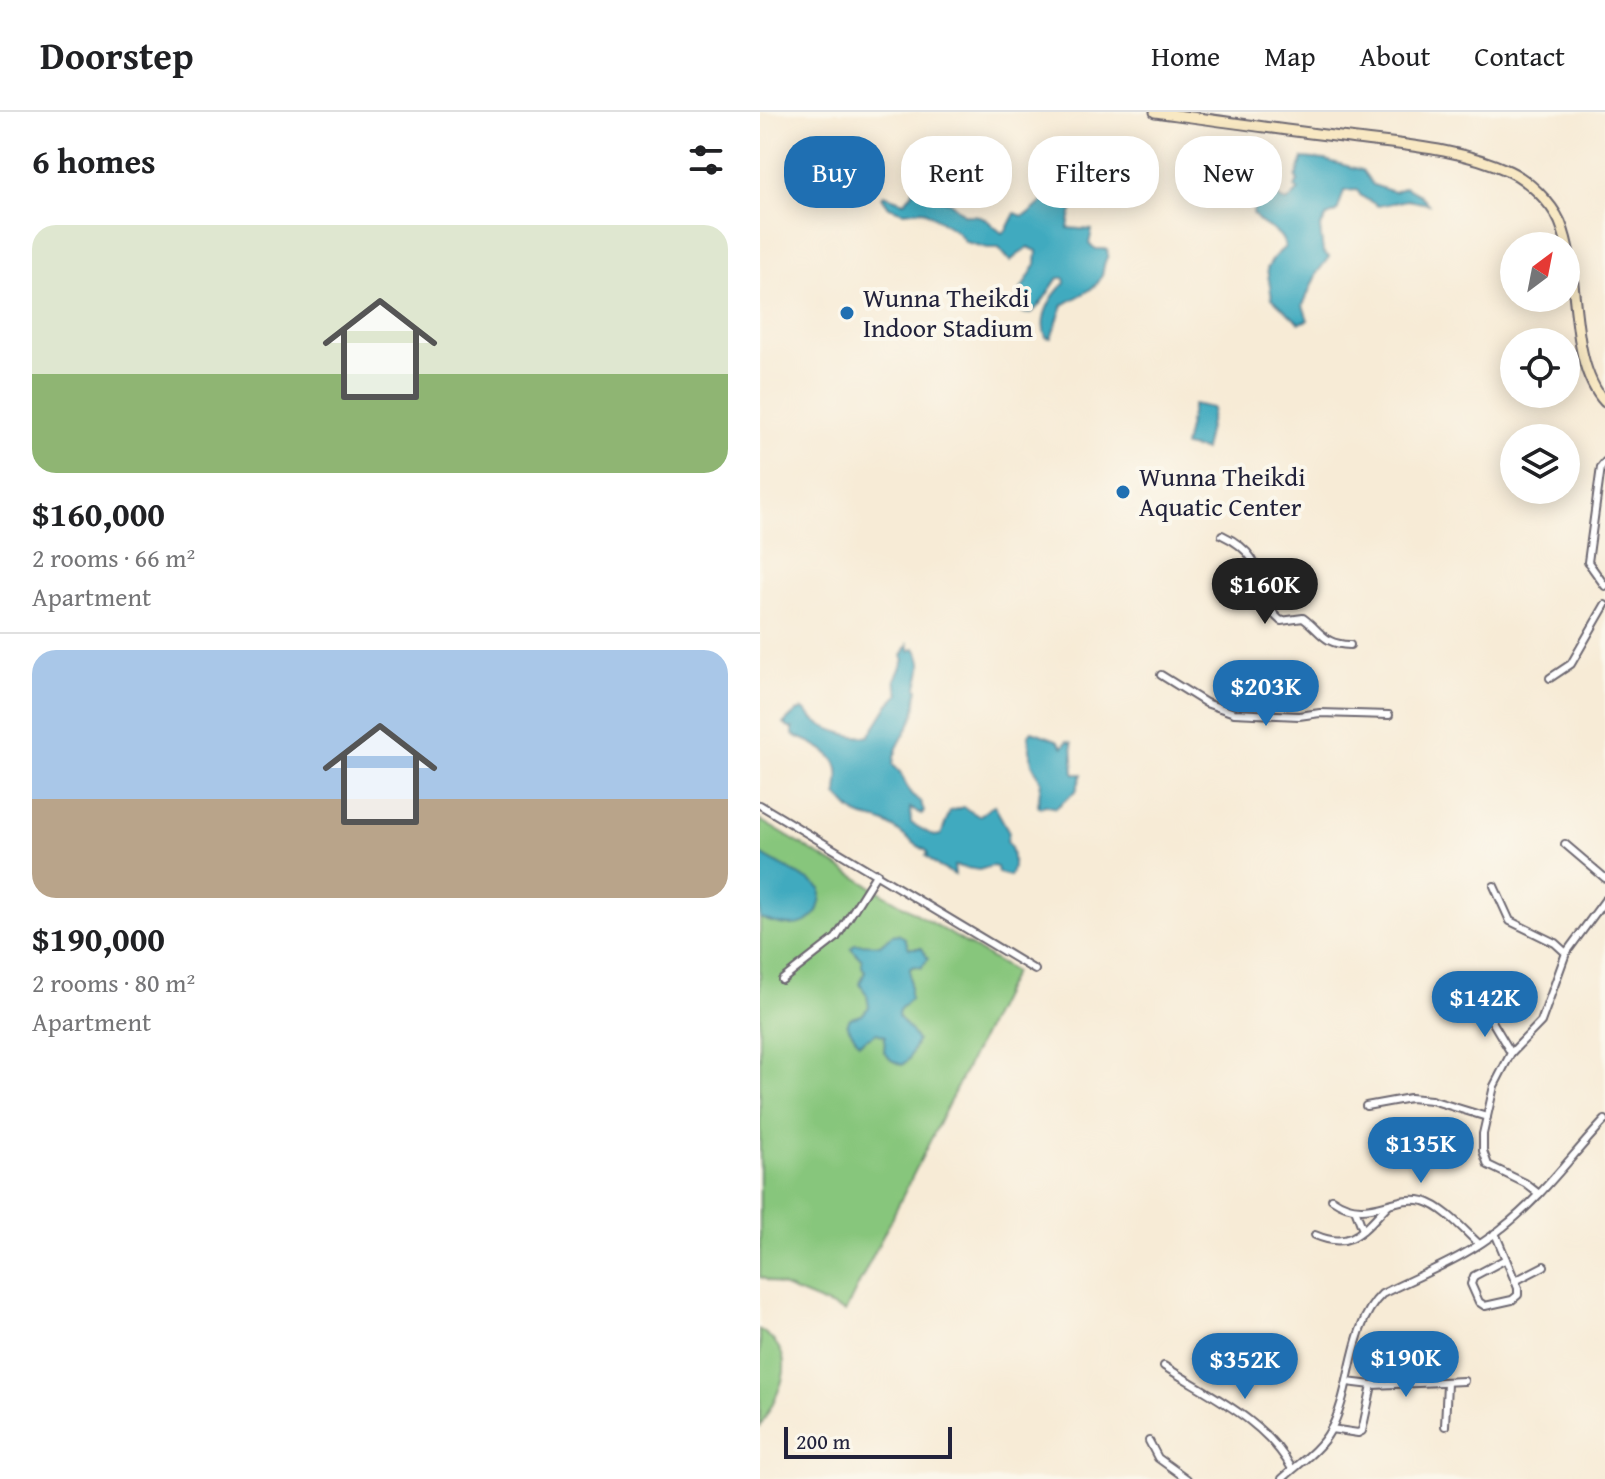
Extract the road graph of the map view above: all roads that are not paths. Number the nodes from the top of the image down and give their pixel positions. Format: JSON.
{"nodes":[{"id":1,"x":1155,"y":112,"type":"edge"},
{"id":2,"x":1605,"y":402,"type":"edge"},
{"id":3,"x":1605,"y":462,"type":"edge"},
{"id":4,"x":1222,"y":535,"type":"dead end"},
{"id":5,"x":1605,"y":586,"type":"edge"},
{"id":6,"x":1605,"y":605,"type":"edge"},
{"id":7,"x":1350,"y":645,"type":"dead end"},
{"id":8,"x":1161,"y":675,"type":"dead end"},
{"id":9,"x":1550,"y":678,"type":"dead end"},
{"id":10,"x":1389,"y":715,"type":"dead end"},
{"id":11,"x":760,"y":805,"type":"edge"},
{"id":12,"x":1565,"y":844,"type":"dead end"},
{"id":13,"x":877,"y":873,"type":"junction"},
{"id":14,"x":1605,"y":878,"type":"edge"},
{"id":15,"x":1494,"y":886,"type":"dead end"},
{"id":16,"x":1605,"y":900,"type":"edge"},
{"id":17,"x":1566,"y":953,"type":"junction"},
{"id":18,"x":1035,"y":970,"type":"dead end"},
{"id":19,"x":782,"y":980,"type":"dead end"},
{"id":20,"x":1486,"y":1011,"type":"dead end"},
{"id":21,"x":1511,"y":1053,"type":"junction"},
{"id":22,"x":1366,"y":1106,"type":"dead end"},
{"id":23,"x":1487,"y":1117,"type":"junction"},
{"id":24,"x":1605,"y":1120,"type":"edge"},
{"id":25,"x":1539,"y":1194,"type":"junction"},
{"id":26,"x":1332,"y":1199,"type":"dead end"},
{"id":27,"x":1388,"y":1205,"type":"junction"},
{"id":28,"x":1355,"y":1209,"type":"junction"},
{"id":29,"x":1363,"y":1230,"type":"junction"},
{"id":30,"x":1495,"y":1233,"type":"junction"},
{"id":31,"x":1315,"y":1235,"type":"dead end"},
{"id":32,"x":1479,"y":1244,"type":"junction"},
{"id":33,"x":1506,"y":1259,"type":"junction"},
{"id":34,"x":1544,"y":1266,"type":"dead end"},
{"id":35,"x":1515,"y":1281,"type":"junction"},
{"id":36,"x":1164,"y":1366,"type":"dead end"},
{"id":37,"x":1464,"y":1381,"type":"dead end"},
{"id":38,"x":1347,"y":1382,"type":"junction"},
{"id":39,"x":1447,"y":1383,"type":"junction"},
{"id":40,"x":1372,"y":1385,"type":"junction"},
{"id":41,"x":1445,"y":1426,"type":"dead end"},
{"id":42,"x":1331,"y":1429,"type":"junction"},
{"id":43,"x":1149,"y":1441,"type":"dead end"},
{"id":44,"x":1292,"y":1469,"type":"junction"},
{"id":45,"x":1187,"y":1479,"type":"edge"},
{"id":46,"x":1282,"y":1479,"type":"edge"}],
"edges":[{"from":1,"to":2,"type":"street"},
{"from":3,"to":5,"type":"street"},
{"from":4,"to":7,"type":"street"},
{"from":6,"to":9,"type":"street"},
{"from":8,"to":10,"type":"street"},
{"from":11,"to":13,"type":"street"},
{"from":12,"to":14,"type":"street"},
{"from":13,"to":18,"type":"street"},
{"from":13,"to":19,"type":"street"},
{"from":15,"to":17,"type":"street"},
{"from":16,"to":17,"type":"street"},
{"from":17,"to":21,"type":"street"},
{"from":20,"to":21,"type":"street"},
{"from":21,"to":23,"type":"street"},
{"from":22,"to":23,"type":"street"},
{"from":23,"to":25,"type":"street"},
{"from":24,"to":25,"type":"street"},
{"from":25,"to":30,"type":"street"},
{"from":26,"to":28,"type":"street"},
{"from":27,"to":28,"type":"street"},
{"from":27,"to":29,"type":"street"},
{"from":27,"to":32,"type":"street"},
{"from":28,"to":29,"type":"street"},
{"from":29,"to":31,"type":"street"},
{"from":30,"to":32,"type":"street"},
{"from":30,"to":33,"type":"street"},
{"from":32,"to":38,"type":"street"},
{"from":33,"to":35,"type":"street"},
{"from":33,"to":35,"type":"street"},
{"from":34,"to":35,"type":"street"},
{"from":36,"to":44,"type":"street"},
{"from":37,"to":39,"type":"street"},
{"from":38,"to":40,"type":"street"},
{"from":38,"to":42,"type":"street"},
{"from":39,"to":40,"type":"street"},
{"from":39,"to":41,"type":"street"},
{"from":40,"to":42,"type":"street"},
{"from":42,"to":44,"type":"street"},
{"from":43,"to":45,"type":"street"},
{"from":44,"to":46,"type":"street"}]}
